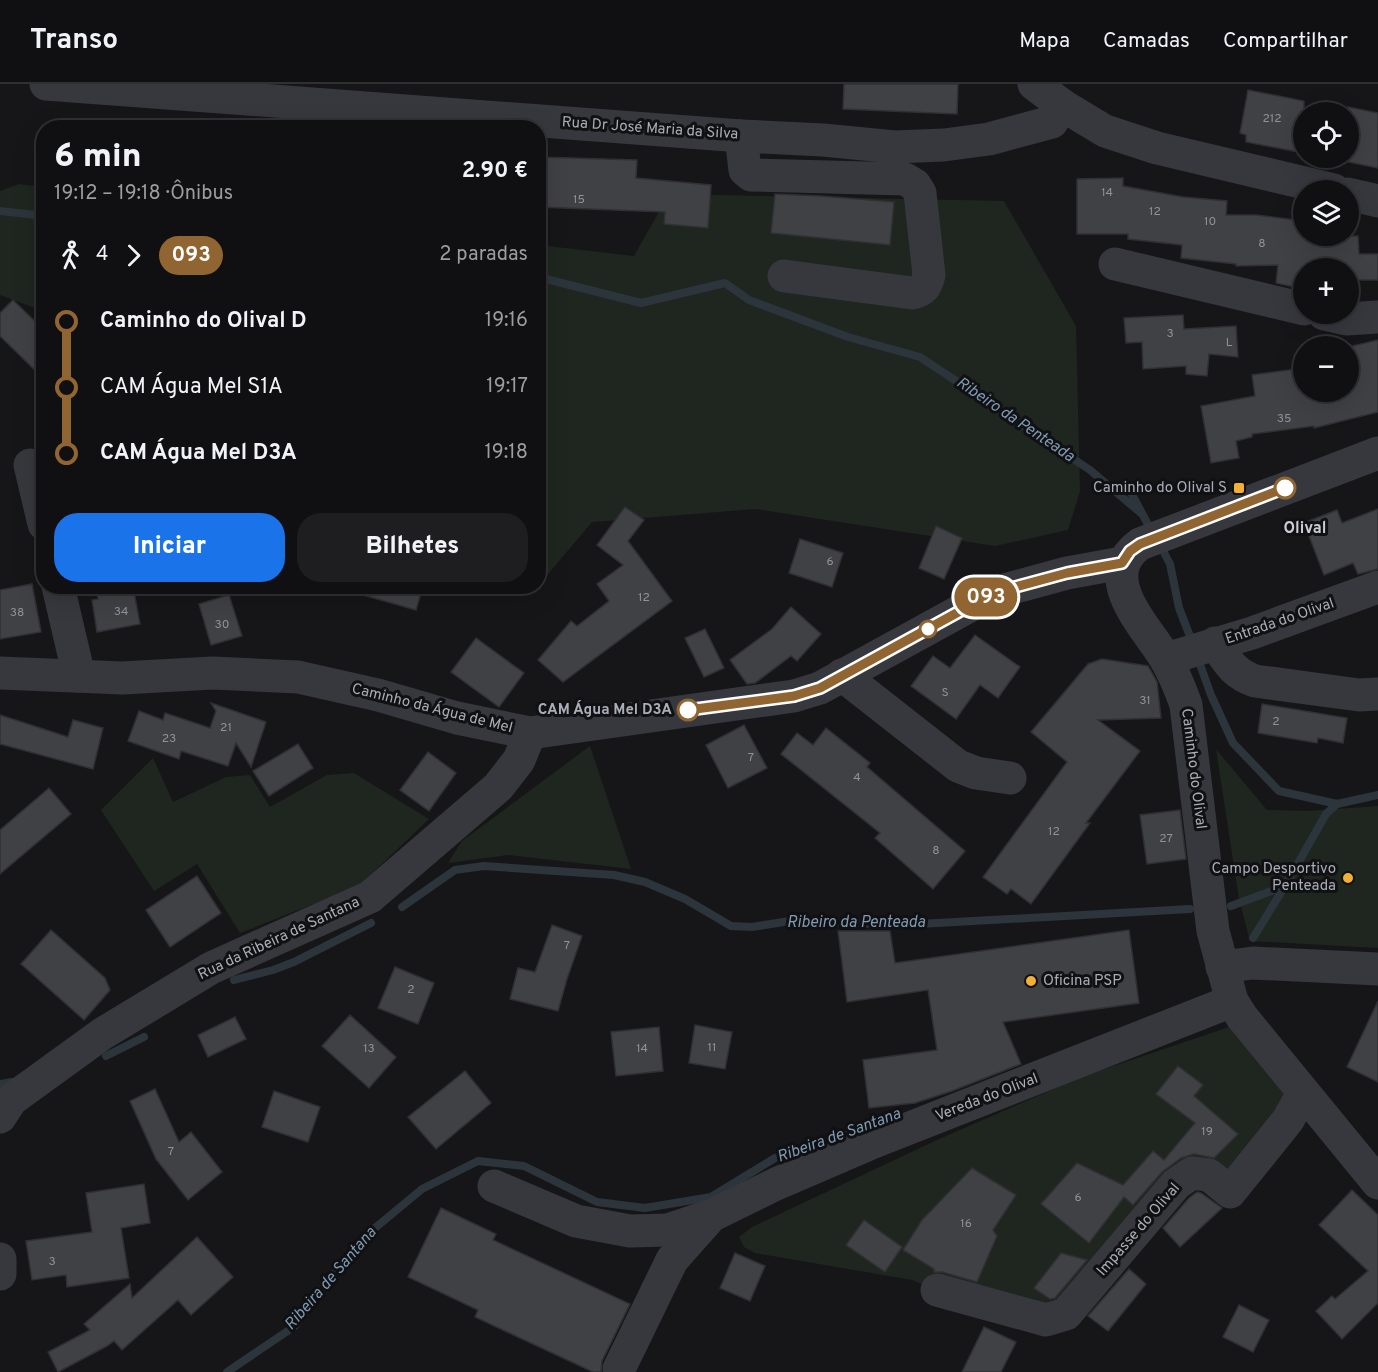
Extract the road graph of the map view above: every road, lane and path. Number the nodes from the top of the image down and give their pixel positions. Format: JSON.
{"nodes":[{"id":1,"x":46,"y":84,"type":"edge"},
{"id":2,"x":1034,"y":84,"type":"edge"},
{"id":3,"x":1062,"y":105,"type":"junction"},
{"id":4,"x":527,"y":120,"type":"edge"},
{"id":5,"x":546,"y":121,"type":"edge"},
{"id":6,"x":741,"y":136,"type":"junction"},
{"id":7,"x":1293,"y":180,"type":"edge"},
{"id":8,"x":1359,"y":197,"type":"edge"},
{"id":9,"x":1378,"y":201,"type":"edge"},
{"id":10,"x":1115,"y":264,"type":"dead end"},
{"id":11,"x":784,"y":276,"type":"dead end"},
{"id":12,"x":1293,"y":306,"type":"edge"},
{"id":13,"x":1378,"y":317,"type":"edge"},
{"id":14,"x":1359,"y":318,"type":"edge"},
{"id":15,"x":1378,"y":453,"type":"edge"},
{"id":16,"x":30,"y":465,"type":"dead end"},
{"id":17,"x":36,"y":490,"type":"edge"},
{"id":18,"x":1122,"y":563,"type":"junction"},
{"id":19,"x":1378,"y":587,"type":"edge"},
{"id":20,"x":60,"y":594,"type":"edge"},
{"id":21,"x":1215,"y":643,"type":"junction"},
{"id":22,"x":1166,"y":659,"type":"junction"},
{"id":23,"x":0,"y":673,"type":"edge"},
{"id":24,"x":842,"y":675,"type":"junction"},
{"id":25,"x":79,"y":676,"type":"junction"},
{"id":26,"x":1378,"y":694,"type":"edge"},
{"id":27,"x":530,"y":733,"type":"junction"},
{"id":28,"x":1010,"y":778,"type":"dead end"},
{"id":29,"x":1222,"y":967,"type":"junction"},
{"id":30,"x":1378,"y":969,"type":"edge"},
{"id":31,"x":1232,"y":1001,"type":"junction"},
{"id":32,"x":1303,"y":1093,"type":"junction"},
{"id":33,"x":5,"y":1108,"type":"edge"},
{"id":34,"x":1378,"y":1183,"type":"edge"},
{"id":35,"x":494,"y":1186,"type":"dead end"},
{"id":36,"x":711,"y":1216,"type":"junction"},
{"id":37,"x":0,"y":1259,"type":"edge"},
{"id":38,"x":0,"y":1274,"type":"edge"},
{"id":39,"x":937,"y":1290,"type":"dead end"},
{"id":40,"x":619,"y":1369,"type":"dead end"}],
"edges":[{"from":1,"to":4,"type":"street","name":"Rua Dr José Maria da Silva"},
{"from":2,"to":3,"type":"street"},
{"from":3,"to":6,"type":"street","name":"Rua Dr José Maria da Silva"},
{"from":3,"to":7,"type":"street"},
{"from":5,"to":6,"type":"street","name":"Rua Dr José Maria da Silva"},
{"from":6,"to":11,"type":"street"},
{"from":8,"to":9,"type":"street"},
{"from":10,"to":12,"type":"street"},
{"from":13,"to":14,"type":"street"},
{"from":15,"to":18,"type":"street"},
{"from":16,"to":17,"type":"street"},
{"from":18,"to":22,"type":"street","name":"Caminho do Olival"},
{"from":18,"to":24,"type":"street","name":"Caminho da Água de Mel"},
{"from":19,"to":21,"type":"street","name":"Entrada do Olival"},
{"from":20,"to":25,"type":"street"},
{"from":21,"to":22,"type":"street"},
{"from":21,"to":26,"type":"street","name":"Entrada do Olival"},
{"from":22,"to":29,"type":"street","name":"Caminho do Olival"},
{"from":23,"to":25,"type":"street","name":"Caminho da Água de Mel"},
{"from":24,"to":27,"type":"street","name":"Caminho da Água de Mel"},
{"from":24,"to":28,"type":"street"},
{"from":25,"to":27,"type":"street","name":"Caminho da Água de Mel"},
{"from":27,"to":33,"type":"street","name":"Rua da Ribeira de Santana"},
{"from":29,"to":30,"type":"street"},
{"from":29,"to":31,"type":"street","name":"Caminho do Olival"},
{"from":31,"to":32,"type":"street","name":"Caminho do Olival"},
{"from":31,"to":36,"type":"street","name":"Vereda do Olival"},
{"from":32,"to":34,"type":"street","name":"Caminho do Olival"},
{"from":32,"to":39,"type":"street","name":"Impasse do Olival"},
{"from":35,"to":36,"type":"street","name":"Vereda do Olival"},
{"from":36,"to":40,"type":"street","name":"Vereda do Olival"},
{"from":37,"to":38,"type":"street"}]}
